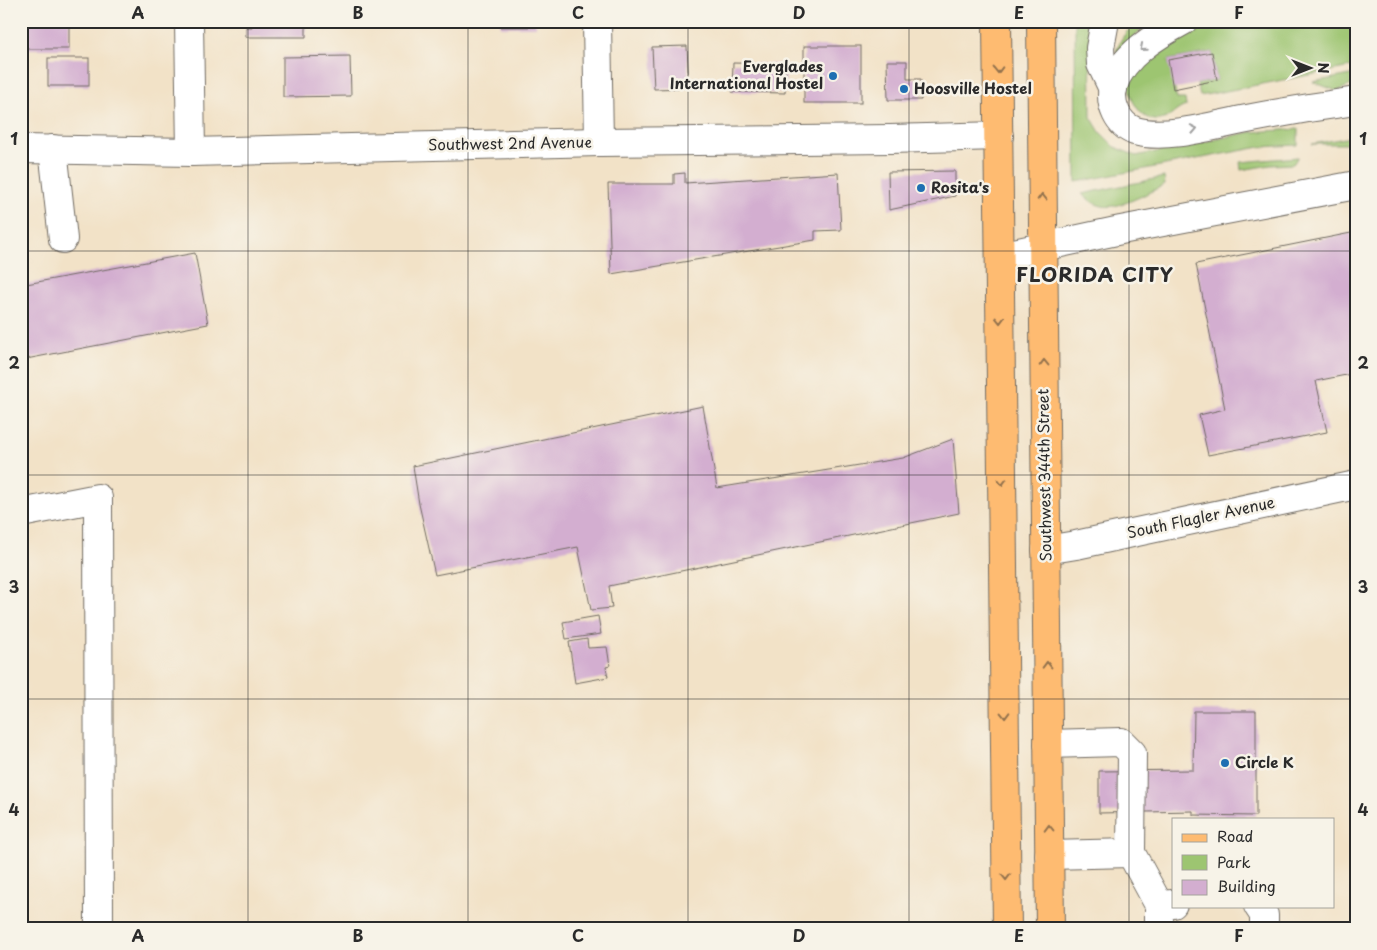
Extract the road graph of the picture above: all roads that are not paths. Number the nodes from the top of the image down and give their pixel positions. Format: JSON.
{"nodes":[{"id":1,"x":189,"y":21,"type":"edge"},
{"id":2,"x":597,"y":21,"type":"edge"},
{"id":3,"x":997,"y":21,"type":"edge"},
{"id":4,"x":1041,"y":21,"type":"edge"},
{"id":5,"x":1105,"y":21,"type":"edge"},
{"id":6,"x":1183,"y":21,"type":"edge"},
{"id":7,"x":1113,"y":89,"type":"junction"},
{"id":8,"x":1356,"y":100,"type":"edge"},
{"id":9,"x":998,"y":136,"type":"junction"},
{"id":10,"x":598,"y":142,"type":"junction"},
{"id":11,"x":21,"y":149,"type":"edge"},
{"id":12,"x":53,"y":150,"type":"junction"},
{"id":13,"x":191,"y":152,"type":"junction"},
{"id":14,"x":1356,"y":185,"type":"edge"},
{"id":15,"x":63,"y":239,"type":"dead end"},
{"id":16,"x":1043,"y":246,"type":"junction"},
{"id":17,"x":1000,"y":256,"type":"junction"},
{"id":18,"x":1356,"y":485,"type":"edge"},
{"id":19,"x":21,"y":513,"type":"edge"},
{"id":20,"x":1046,"y":550,"type":"junction"},
{"id":21,"x":1048,"y":744,"type":"junction"},
{"id":22,"x":1130,"y":854,"type":"junction"},
{"id":23,"x":1049,"y":855,"type":"junction"},
{"id":24,"x":1259,"y":908,"type":"edge"},
{"id":25,"x":1164,"y":913,"type":"edge"},
{"id":26,"x":99,"y":929,"type":"edge"},
{"id":27,"x":1007,"y":929,"type":"edge"},
{"id":28,"x":1050,"y":929,"type":"edge"},
{"id":29,"x":1264,"y":929,"type":"edge"}],
"edges":[{"from":1,"to":13,"type":"street"},
{"from":2,"to":10,"type":"street"},
{"from":3,"to":9,"type":"main road","one_way":true},
{"from":16,"to":4,"type":"main road","name":"Southwest 344th Street","one_way":true},
{"from":5,"to":7,"type":"street"},
{"from":6,"to":7,"type":"street","one_way":true},
{"from":7,"to":8,"type":"street","one_way":true},
{"from":9,"to":10,"type":"street","name":"Southwest 2nd Avenue"},
{"from":9,"to":17,"type":"main road"},
{"from":10,"to":13,"type":"street","name":"Southwest 2nd Avenue"},
{"from":11,"to":12,"type":"street","name":"Southwest 2nd Avenue"},
{"from":12,"to":13,"type":"street","name":"Southwest 2nd Avenue"},
{"from":12,"to":15,"type":"street"},
{"from":14,"to":16,"type":"street"},
{"from":16,"to":17,"type":"street"},
{"from":20,"to":16,"type":"main road","name":"Southwest 344th Street","one_way":true},
{"from":17,"to":27,"type":"main road","one_way":true},
{"from":18,"to":20,"type":"street","name":"South Flagler Avenue"},
{"from":19,"to":26,"type":"street"},
{"from":21,"to":20,"type":"main road","name":"Southwest 344th Street","one_way":true},
{"from":21,"to":22,"type":"street"},
{"from":23,"to":21,"type":"main road","name":"Southwest 344th Street","one_way":true},
{"from":22,"to":23,"type":"street"},
{"from":22,"to":25,"type":"street"},
{"from":23,"to":28,"type":"main road","name":"Southwest 344th Street"},
{"from":24,"to":29,"type":"street"}]}
